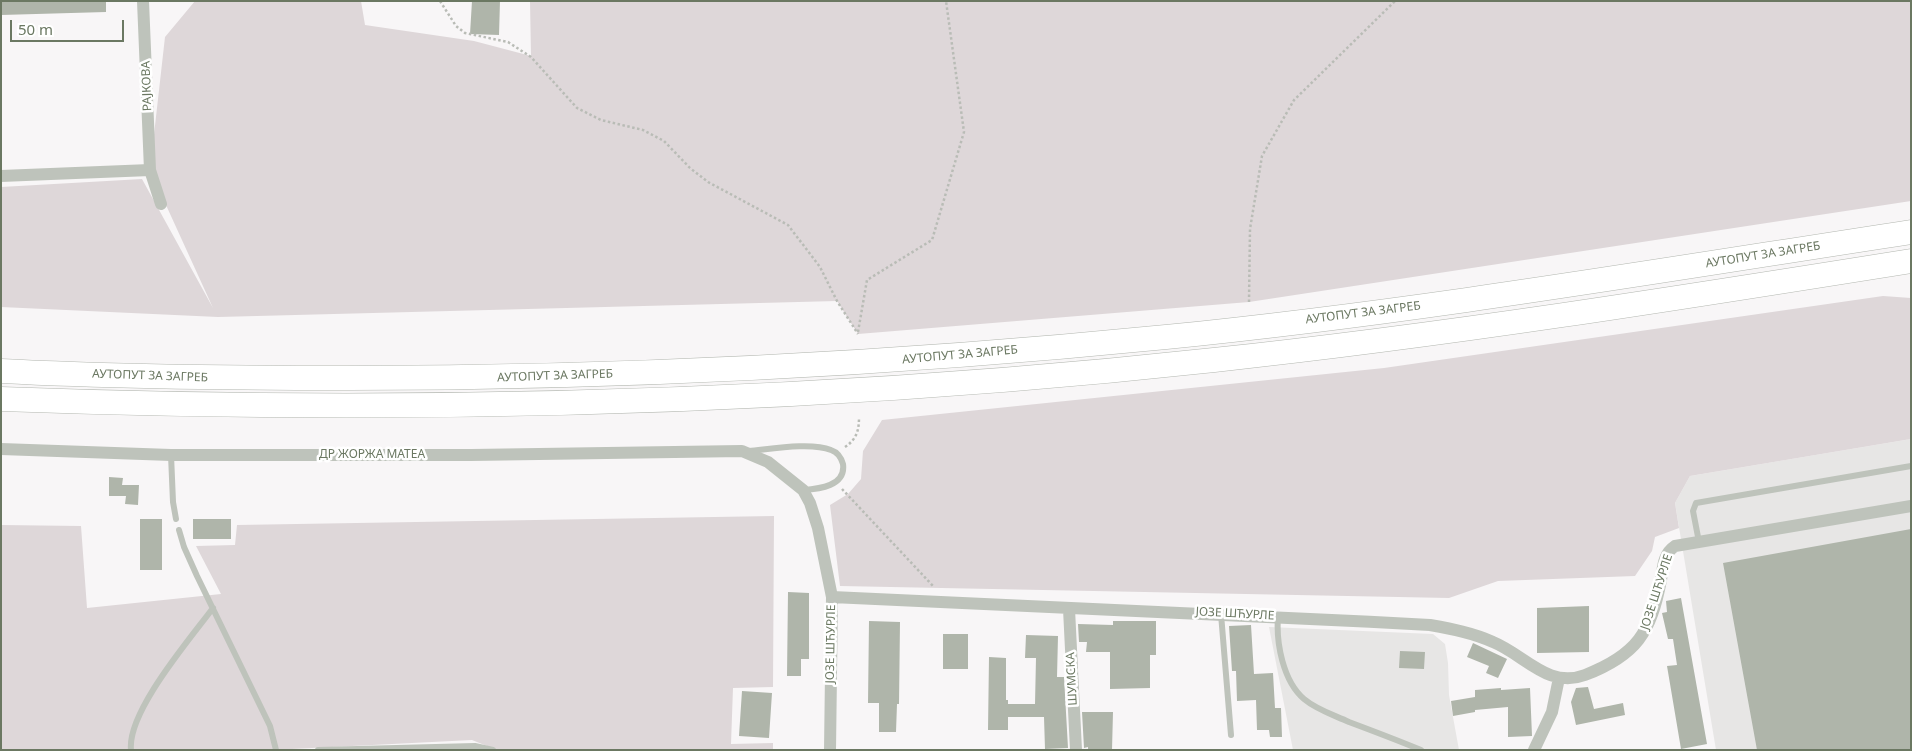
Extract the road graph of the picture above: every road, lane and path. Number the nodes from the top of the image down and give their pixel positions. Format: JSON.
{"nodes":[{"id":1,"x":143,"y":1,"type":"edge"},
{"id":2,"x":440,"y":1,"type":"edge"},
{"id":3,"x":946,"y":1,"type":"edge"},
{"id":4,"x":1395,"y":1,"type":"edge"},
{"id":5,"x":150,"y":170,"type":"junction"},
{"id":6,"x":1,"y":176,"type":"edge"},
{"id":7,"x":160,"y":204,"type":"dead end"},
{"id":8,"x":1911,"y":232,"type":"edge"},
{"id":9,"x":1911,"y":261,"type":"edge"},
{"id":10,"x":1842,"y":272,"type":"junction"},
{"id":11,"x":1911,"y":277,"type":"edge"},
{"id":12,"x":1249,"y":302,"type":"dead end"},
{"id":13,"x":1,"y":371,"type":"edge"},
{"id":14,"x":1,"y":398,"type":"edge"},
{"id":15,"x":860,"y":417,"type":"dead end"},
{"id":16,"x":1,"y":449,"type":"edge"},
{"id":17,"x":742,"y":451,"type":"junction"},
{"id":18,"x":837,"y":453,"type":"junction"},
{"id":19,"x":172,"y":455,"type":"junction"},
{"id":20,"x":1911,"y":466,"type":"edge"},
{"id":21,"x":836,"y":482,"type":"junction"},
{"id":22,"x":803,"y":490,"type":"junction"},
{"id":23,"x":1911,"y":506,"type":"edge"},
{"id":24,"x":176,"y":519,"type":"dead end"},
{"id":25,"x":179,"y":530,"type":"dead end"},
{"id":26,"x":1699,"y":542,"type":"junction"},
{"id":27,"x":832,"y":597,"type":"junction"},
{"id":28,"x":949,"y":603,"type":"junction"},
{"id":29,"x":212,"y":608,"type":"junction"},
{"id":30,"x":1069,"y":608,"type":"junction"},
{"id":31,"x":1221,"y":614,"type":"junction"},
{"id":32,"x":1278,"y":617,"type":"junction"},
{"id":33,"x":1559,"y":678,"type":"junction"},
{"id":34,"x":1231,"y":735,"type":"dead end"},
{"id":35,"x":475,"y":748,"type":"edge"},
{"id":36,"x":331,"y":749,"type":"edge"},
{"id":37,"x":131,"y":750,"type":"edge"},
{"id":38,"x":276,"y":750,"type":"edge"},
{"id":39,"x":318,"y":750,"type":"edge"},
{"id":40,"x":493,"y":750,"type":"edge"},
{"id":41,"x":830,"y":750,"type":"edge"},
{"id":42,"x":1076,"y":750,"type":"edge"},
{"id":43,"x":1421,"y":750,"type":"edge"},
{"id":44,"x":1534,"y":750,"type":"edge"}],
"edges":[{"from":1,"to":5,"type":"street","name":"РАЈКОВА"},
{"from":2,"to":3,"type":"path"},
{"from":4,"to":12,"type":"path"},
{"from":5,"to":6,"type":"street"},
{"from":5,"to":7,"type":"street","name":"РАЈКОВА"},
{"from":8,"to":13,"type":"highway","name":"АУТОПУТ ЗА ЗАГРЕБ"},
{"from":9,"to":10,"type":"highway"},
{"from":10,"to":11,"type":"highway"},
{"from":10,"to":14,"type":"highway"},
{"from":15,"to":18,"type":"path"},
{"from":16,"to":19,"type":"street","name":"ДР ЖОРЖА МАТЕА"},
{"from":17,"to":18,"type":"lane"},
{"from":17,"to":19,"type":"street","name":"ДР ЖОРЖА МАТЕА"},
{"from":17,"to":22,"type":"street"},
{"from":18,"to":21,"type":"lane"},
{"from":19,"to":24,"type":"lane"},
{"from":20,"to":26,"type":"lane"},
{"from":21,"to":22,"type":"lane"},
{"from":21,"to":28,"type":"path"},
{"from":22,"to":27,"type":"street"},
{"from":23,"to":26,"type":"street","name":"ЈОЗЕ ШЋУРЛЕ"},
{"from":25,"to":29,"type":"lane"},
{"from":26,"to":33,"type":"street","name":"ЈОЗЕ ШЋУРЛЕ"},
{"from":27,"to":28,"type":"street","name":"ЈОЗЕ ШЋУРЛЕ"},
{"from":27,"to":41,"type":"street","name":"ЈОЗЕ ШЋУРЛЕ"},
{"from":28,"to":30,"type":"street","name":"ЈОЗЕ ШЋУРЛЕ"},
{"from":29,"to":37,"type":"lane"},
{"from":29,"to":38,"type":"lane"},
{"from":30,"to":31,"type":"street","name":"ЈОЗЕ ШЋУРЛЕ"},
{"from":30,"to":42,"type":"street","name":"ШУМСКА"},
{"from":31,"to":32,"type":"street","name":"ЈОЗЕ ШЋУРЛЕ"},
{"from":31,"to":34,"type":"lane"},
{"from":32,"to":33,"type":"street","name":"ЈОЗЕ ШЋУРЛЕ"},
{"from":32,"to":43,"type":"lane"},
{"from":33,"to":44,"type":"street"},
{"from":35,"to":36,"type":"lane"},
{"from":35,"to":40,"type":"lane"},
{"from":36,"to":39,"type":"lane"}]}
